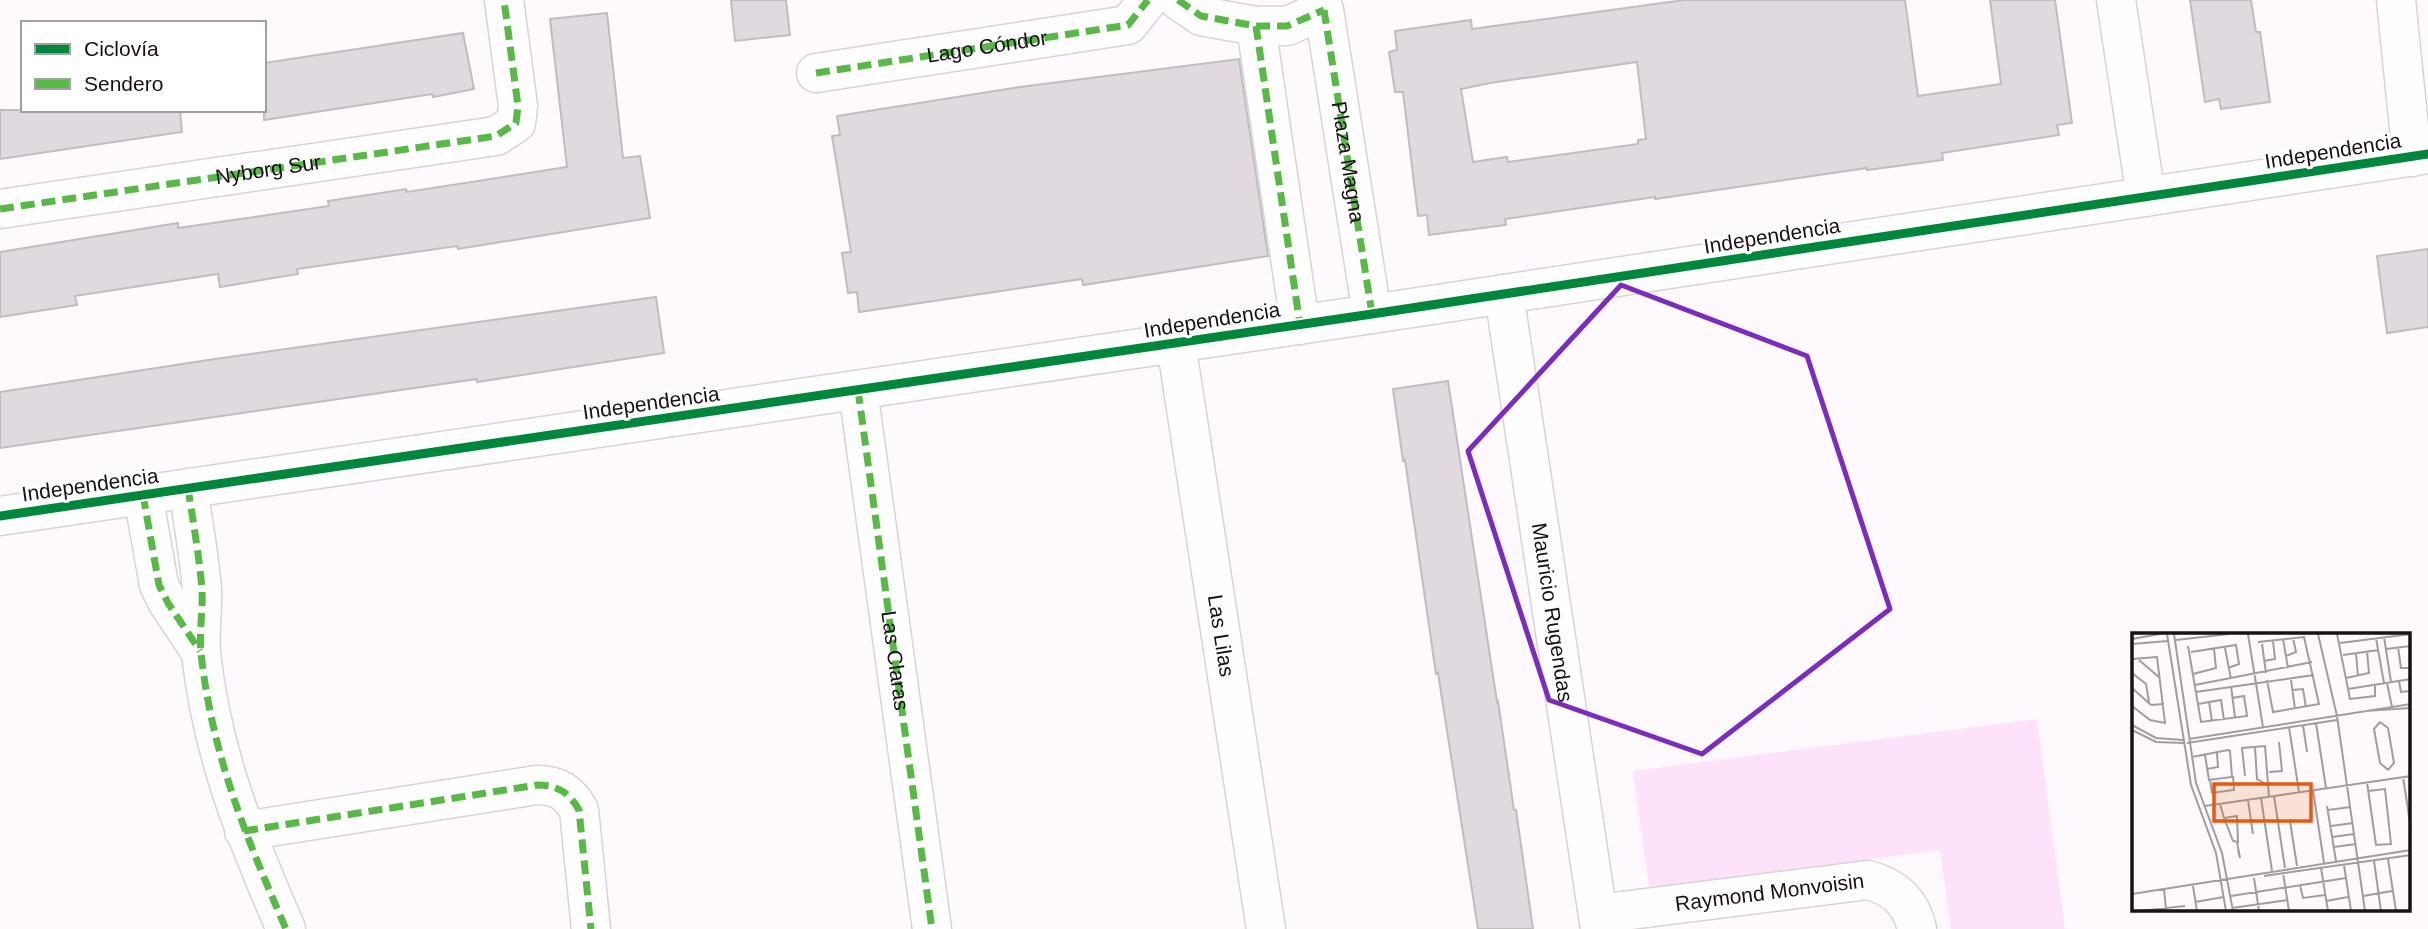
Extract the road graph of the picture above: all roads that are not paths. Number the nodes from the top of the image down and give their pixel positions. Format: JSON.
{"nodes":[{"id":1,"x":504,"y":0,"type":"edge"},
{"id":2,"x":1148,"y":0,"type":"edge"},
{"id":3,"x":1178,"y":0,"type":"edge"},
{"id":4,"x":2116,"y":0,"type":"edge"},
{"id":5,"x":2396,"y":0,"type":"edge"},
{"id":6,"x":1327,"y":5,"type":"edge"},
{"id":7,"x":1256,"y":26,"type":"junction"},
{"id":8,"x":816,"y":73,"type":"dead end"},
{"id":9,"x":2420,"y":155,"type":"edge"},
{"id":10,"x":2146,"y":197,"type":"junction"},
{"id":11,"x":0,"y":209,"type":"edge"},
{"id":12,"x":1504,"y":294,"type":"junction"},
{"id":13,"x":1372,"y":314,"type":"junction"},
{"id":14,"x":1300,"y":324,"type":"junction"},
{"id":15,"x":1176,"y":343,"type":"junction"},
{"id":16,"x":858,"y":390,"type":"junction"},
{"id":17,"x":188,"y":488,"type":"junction"},
{"id":18,"x":143,"y":495,"type":"junction"},
{"id":19,"x":0,"y":516,"type":"edge"},
{"id":20,"x":200,"y":651,"type":"junction"},
{"id":21,"x":244,"y":831,"type":"junction"},
{"id":22,"x":1599,"y":922,"type":"edge"},
{"id":23,"x":286,"y":929,"type":"edge"},
{"id":24,"x":591,"y":929,"type":"edge"},
{"id":25,"x":932,"y":929,"type":"edge"},
{"id":26,"x":1266,"y":929,"type":"edge"},
{"id":27,"x":1917,"y":929,"type":"edge"}],
"edges":[{"from":1,"to":11,"type":"street","name":"Nyborg Sur"},
{"from":2,"to":8,"type":"street","name":"Lago Cóndor"},
{"from":3,"to":7,"type":"street"},
{"from":4,"to":10,"type":"street"},
{"from":5,"to":9,"type":"street"},
{"from":6,"to":7,"type":"street"},
{"from":6,"to":13,"type":"street","name":"Plaza Magna"},
{"from":7,"to":14,"type":"street"},
{"from":9,"to":10,"type":"street","name":"Independencia"},
{"from":10,"to":12,"type":"street","name":"Independencia"},
{"from":12,"to":13,"type":"street","name":"Independencia"},
{"from":12,"to":22,"type":"street","name":"Mauricio Rugendas"},
{"from":13,"to":14,"type":"street","name":"Independencia"},
{"from":14,"to":15,"type":"street","name":"Independencia"},
{"from":15,"to":16,"type":"street","name":"Independencia"},
{"from":15,"to":26,"type":"street","name":"Las Lilas"},
{"from":16,"to":17,"type":"street","name":"Independencia"},
{"from":16,"to":25,"type":"street","name":"Las Claras"},
{"from":17,"to":18,"type":"street","name":"Independencia"},
{"from":17,"to":20,"type":"street"},
{"from":18,"to":19,"type":"street","name":"Independencia"},
{"from":18,"to":20,"type":"street"},
{"from":20,"to":21,"type":"street"},
{"from":21,"to":23,"type":"street"},
{"from":21,"to":24,"type":"street"},
{"from":22,"to":27,"type":"street","name":"Raymond Monvoisin"}]}
